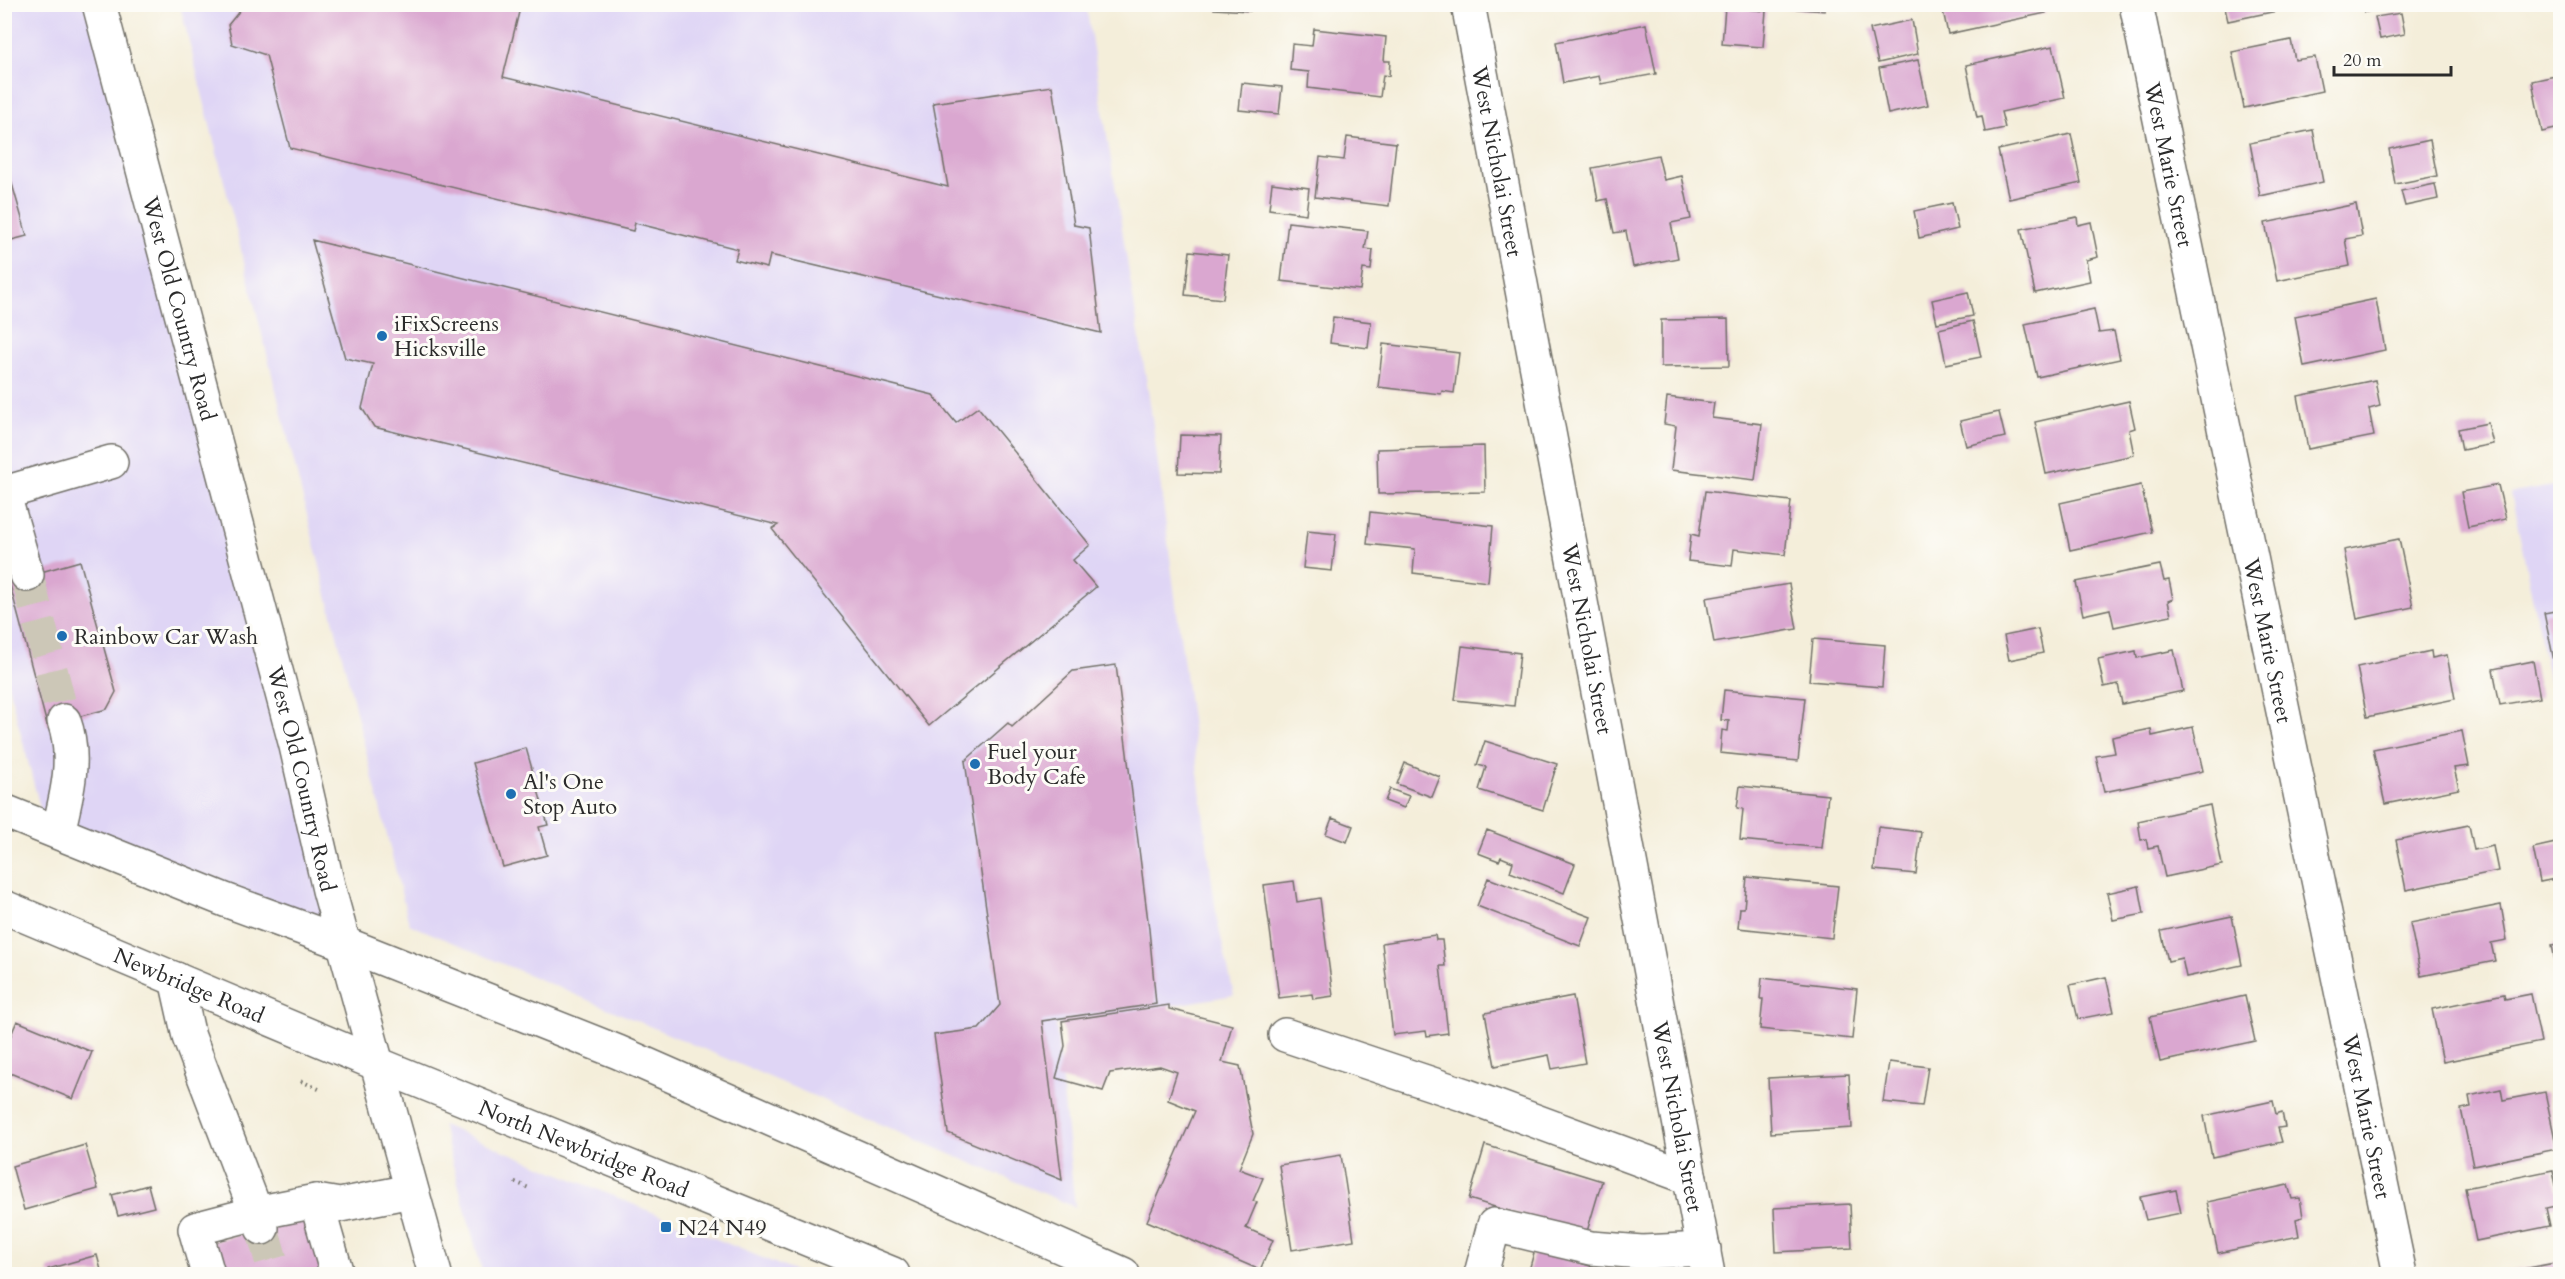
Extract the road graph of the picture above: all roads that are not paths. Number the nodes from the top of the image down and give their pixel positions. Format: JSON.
{"nodes":[{"id":1,"x":99,"y":4,"type":"edge"},
{"id":2,"x":1468,"y":4,"type":"edge"},
{"id":3,"x":2136,"y":4,"type":"edge"},
{"id":4,"x":111,"y":462,"type":"dead end"},
{"id":5,"x":4,"y":494,"type":"edge"},
{"id":6,"x":27,"y":575,"type":"tunnel mouth"},
{"id":7,"x":64,"y":721,"type":"tunnel mouth"},
{"id":8,"x":4,"y":811,"type":"edge"},
{"id":9,"x":58,"y":832,"type":"junction"},
{"id":10,"x":4,"y":907,"type":"edge"},
{"id":11,"x":343,"y":943,"type":"junction"},
{"id":12,"x":176,"y":979,"type":"junction"},
{"id":13,"x":1286,"y":1035,"type":"dead end"},
{"id":14,"x":375,"y":1063,"type":"junction"},
{"id":15,"x":1690,"y":1178,"type":"junction"},
{"id":16,"x":411,"y":1191,"type":"junction"},
{"id":17,"x":316,"y":1202,"type":"junction"},
{"id":18,"x":259,"y":1220,"type":"junction"},
{"id":19,"x":1706,"y":1262,"type":"edge"},
{"id":20,"x":1639,"y":1263,"type":"edge"},
{"id":21,"x":1484,"y":1274,"type":"edge"},
{"id":22,"x":208,"y":1275,"type":"edge"},
{"id":23,"x":337,"y":1275,"type":"edge"},
{"id":24,"x":435,"y":1275,"type":"edge"},
{"id":25,"x":893,"y":1275,"type":"edge"},
{"id":26,"x":1123,"y":1275,"type":"edge"},
{"id":27,"x":2400,"y":1275,"type":"edge"}],
"edges":[{"from":1,"to":11,"type":"main road","name":"West Old Country Road"},
{"from":2,"to":15,"type":"main road","name":"West Nicholai Street"},
{"from":3,"to":27,"type":"main road","name":"West Marie Street"},
{"from":4,"to":5,"type":"main road"},
{"from":5,"to":6,"type":"main road"},
{"from":7,"to":9,"type":"main road"},
{"from":8,"to":9,"type":"main road"},
{"from":9,"to":11,"type":"main road"},
{"from":10,"to":12,"type":"main road","name":"Newbridge Road"},
{"from":11,"to":14,"type":"main road","name":"West Old Country Road"},
{"from":11,"to":26,"type":"main road"},
{"from":12,"to":14,"type":"main road","name":"Newbridge Road"},
{"from":12,"to":18,"type":"main road"},
{"from":13,"to":15,"type":"main road"},
{"from":14,"to":16,"type":"main road","name":"West Old Country Road"},
{"from":14,"to":25,"type":"main road","name":"North Newbridge Road"},
{"from":15,"to":19,"type":"main road","name":"West Nicholai Street"},
{"from":16,"to":17,"type":"main road"},
{"from":16,"to":24,"type":"main road","name":"West Old Country Road"},
{"from":17,"to":18,"type":"main road"},
{"from":17,"to":23,"type":"main road"},
{"from":18,"to":22,"type":"main road"},
{"from":19,"to":20,"type":"main road"},
{"from":20,"to":21,"type":"main road"}]}
